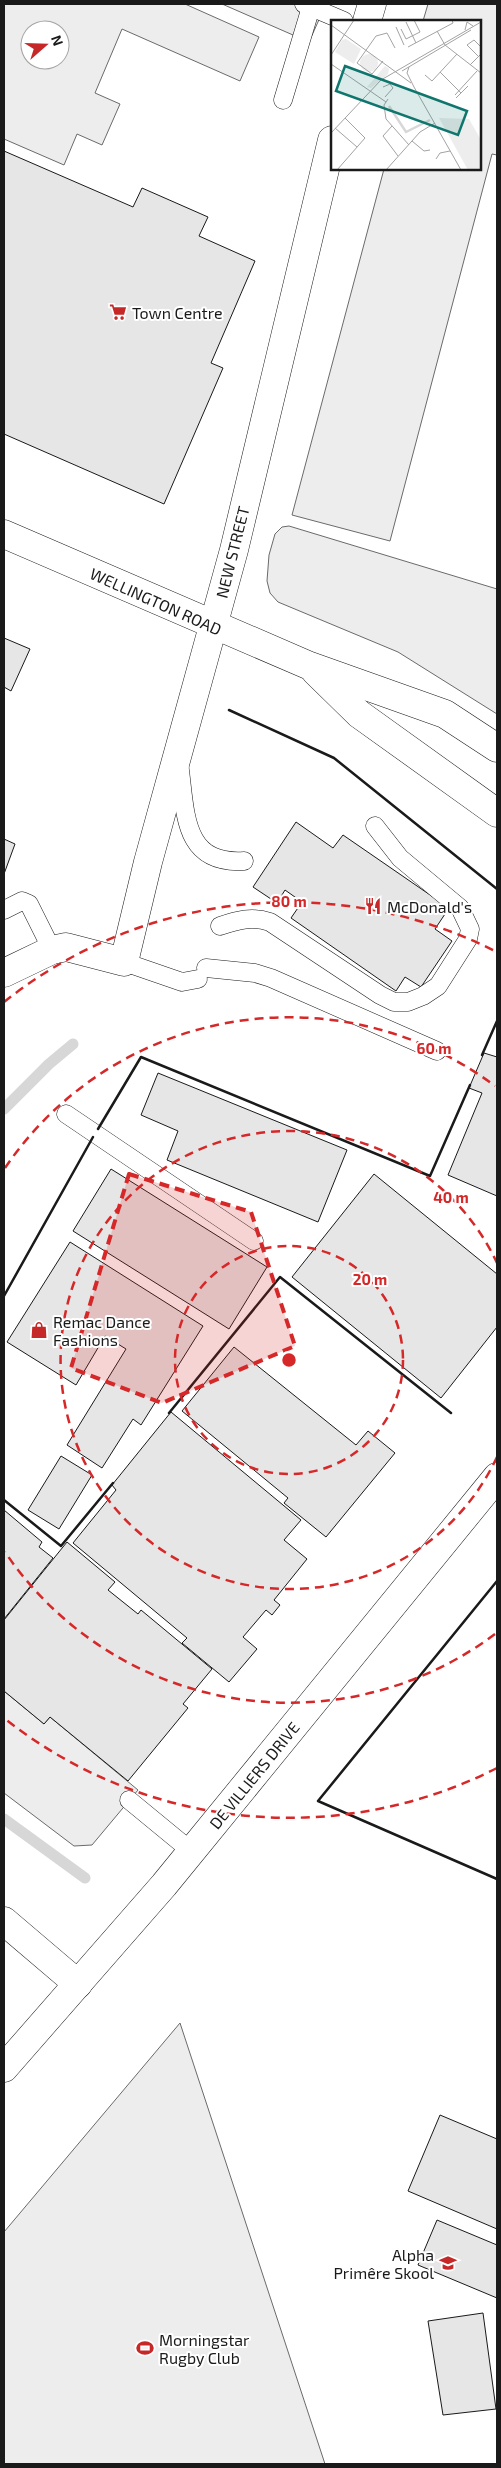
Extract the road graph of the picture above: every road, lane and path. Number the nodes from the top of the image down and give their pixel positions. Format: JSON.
{"nodes":[{"id":1,"x":372,"y":4,"type":"edge"},
{"id":2,"x":308,"y":5,"type":"edge"},
{"id":3,"x":342,"y":20,"type":"edge"},
{"id":4,"x":367,"y":20,"type":"edge"},
{"id":5,"x":283,"y":100,"type":"dead end"},
{"id":6,"x":331,"y":144,"type":"edge"},
{"id":7,"x":4,"y":534,"type":"edge"},
{"id":8,"x":214,"y":626,"type":"junction"},
{"id":9,"x":310,"y":666,"type":"junction"},
{"id":10,"x":497,"y":748,"type":"edge"},
{"id":11,"x":178,"y":755,"type":"junction"},
{"id":12,"x":497,"y":813,"type":"edge"},
{"id":13,"x":376,"y":826,"type":"dead end"},
{"id":14,"x":244,"y":861,"type":"dead end"},
{"id":15,"x":4,"y":910,"type":"edge"},
{"id":16,"x":220,"y":926,"type":"dead end"},
{"id":17,"x":52,"y":950,"type":"junction"},
{"id":18,"x":124,"y":962,"type":"junction"},
{"id":19,"x":4,"y":973,"type":"edge"},
{"id":20,"x":437,"y":1051,"type":"dead end"},
{"id":21,"x":66,"y":1114,"type":"dead end"},
{"id":22,"x":254,"y":1241,"type":"dead end"},
{"id":23,"x":497,"y":1477,"type":"edge"},
{"id":24,"x":129,"y":1800,"type":"dead end"},
{"id":25,"x":191,"y":1851,"type":"junction"},
{"id":26,"x":4,"y":1921,"type":"edge"},
{"id":27,"x":78,"y":1984,"type":"junction"},
{"id":28,"x":4,"y":2068,"type":"edge"}],
"edges":[{"from":1,"to":4,"type":"street"},
{"from":2,"to":3,"type":"lane"},
{"from":2,"to":5,"type":"lane"},
{"from":6,"to":8,"type":"street","name":"NEW STREET"},
{"from":7,"to":8,"type":"street","name":"WELLINGTON ROAD"},
{"from":8,"to":9,"type":"street","name":"WELLINGTON ROAD"},
{"from":8,"to":11,"type":"street","name":"NEW STREET"},
{"from":9,"to":10,"type":"street","name":"WELLINGTON ROAD"},
{"from":9,"to":12,"type":"street","name":"WELLINGTON ROAD"},
{"from":11,"to":14,"type":"lane"},
{"from":11,"to":18,"type":"street","name":"NEW STREET"},
{"from":13,"to":16,"type":"lane"},
{"from":15,"to":17,"type":"lane"},
{"from":17,"to":18,"type":"street"},
{"from":17,"to":19,"type":"street"},
{"from":18,"to":20,"type":"lane"},
{"from":21,"to":22,"type":"lane"},
{"from":23,"to":25,"type":"street","name":"DE VILLIERS DRIVE"},
{"from":24,"to":25,"type":"lane"},
{"from":25,"to":27,"type":"street","name":"DE VILLIERS DRIVE"},
{"from":26,"to":27,"type":"street"},
{"from":27,"to":28,"type":"street","name":"DE VILLIERS DRIVE"}]}
